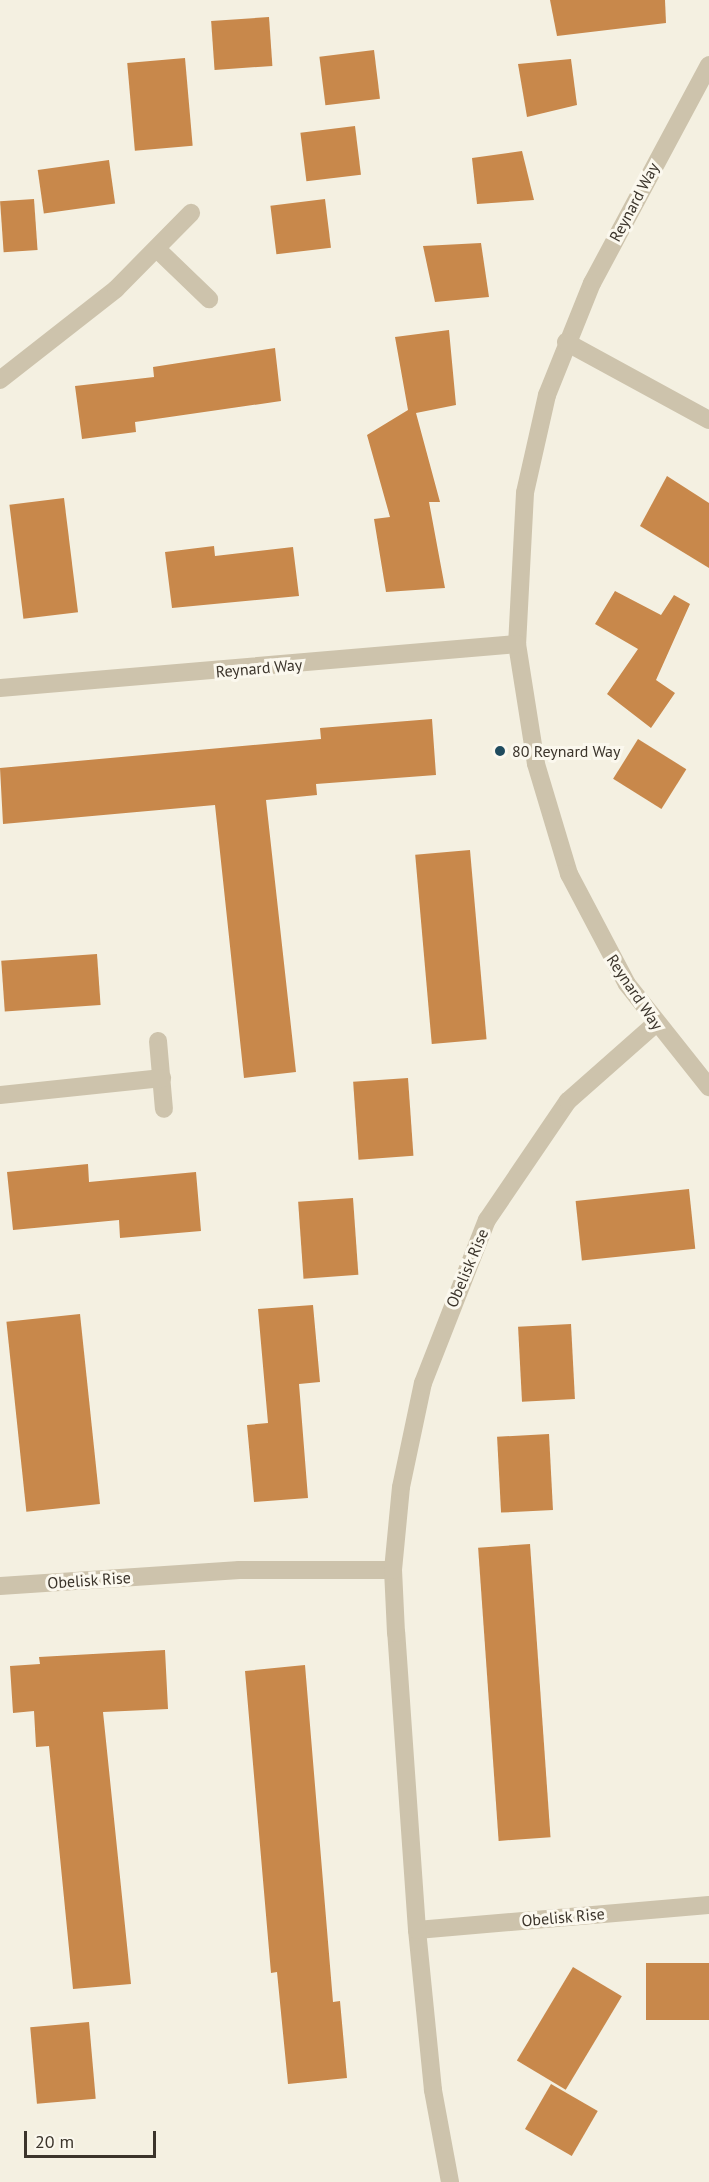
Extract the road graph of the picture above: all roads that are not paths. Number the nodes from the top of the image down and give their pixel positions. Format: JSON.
{"nodes":[{"id":1,"x":709,"y":65,"type":"edge"},
{"id":2,"x":191,"y":213,"type":"dead end"},
{"id":3,"x":158,"y":250,"type":"junction"},
{"id":4,"x":209,"y":299,"type":"dead end"},
{"id":5,"x":566,"y":342,"type":"junction"},
{"id":6,"x":0,"y":380,"type":"edge"},
{"id":7,"x":709,"y":420,"type":"edge"},
{"id":8,"x":517,"y":644,"type":"junction"},
{"id":9,"x":0,"y":688,"type":"edge"},
{"id":10,"x":655,"y":1024,"type":"junction"},
{"id":11,"x":158,"y":1041,"type":"dead end"},
{"id":12,"x":162,"y":1078,"type":"junction"},
{"id":13,"x":709,"y":1087,"type":"edge"},
{"id":14,"x":0,"y":1095,"type":"edge"},
{"id":15,"x":164,"y":1110,"type":"dead end"},
{"id":16,"x":393,"y":1570,"type":"junction"},
{"id":17,"x":0,"y":1586,"type":"edge"},
{"id":18,"x":709,"y":1905,"type":"edge"},
{"id":19,"x":417,"y":1930,"type":"junction"},
{"id":20,"x":450,"y":2182,"type":"edge"}],
"edges":[{"from":1,"to":5,"type":"street","name":"Reynard Way"},
{"from":2,"to":3,"type":"street"},
{"from":3,"to":4,"type":"street"},
{"from":3,"to":6,"type":"street"},
{"from":5,"to":7,"type":"street"},
{"from":5,"to":8,"type":"street","name":"Reynard Way"},
{"from":8,"to":9,"type":"street","name":"Reynard Way"},
{"from":8,"to":10,"type":"street","name":"Reynard Way"},
{"from":10,"to":13,"type":"street","name":"Reynard Way"},
{"from":10,"to":16,"type":"street","name":"Obelisk Rise"},
{"from":11,"to":12,"type":"street"},
{"from":12,"to":14,"type":"street"},
{"from":12,"to":15,"type":"street"},
{"from":16,"to":17,"type":"street","name":"Obelisk Rise"},
{"from":16,"to":19,"type":"street","name":"Obelisk Rise"},
{"from":18,"to":19,"type":"street","name":"Obelisk Rise"},
{"from":19,"to":20,"type":"street","name":"Obelisk Rise"}]}
